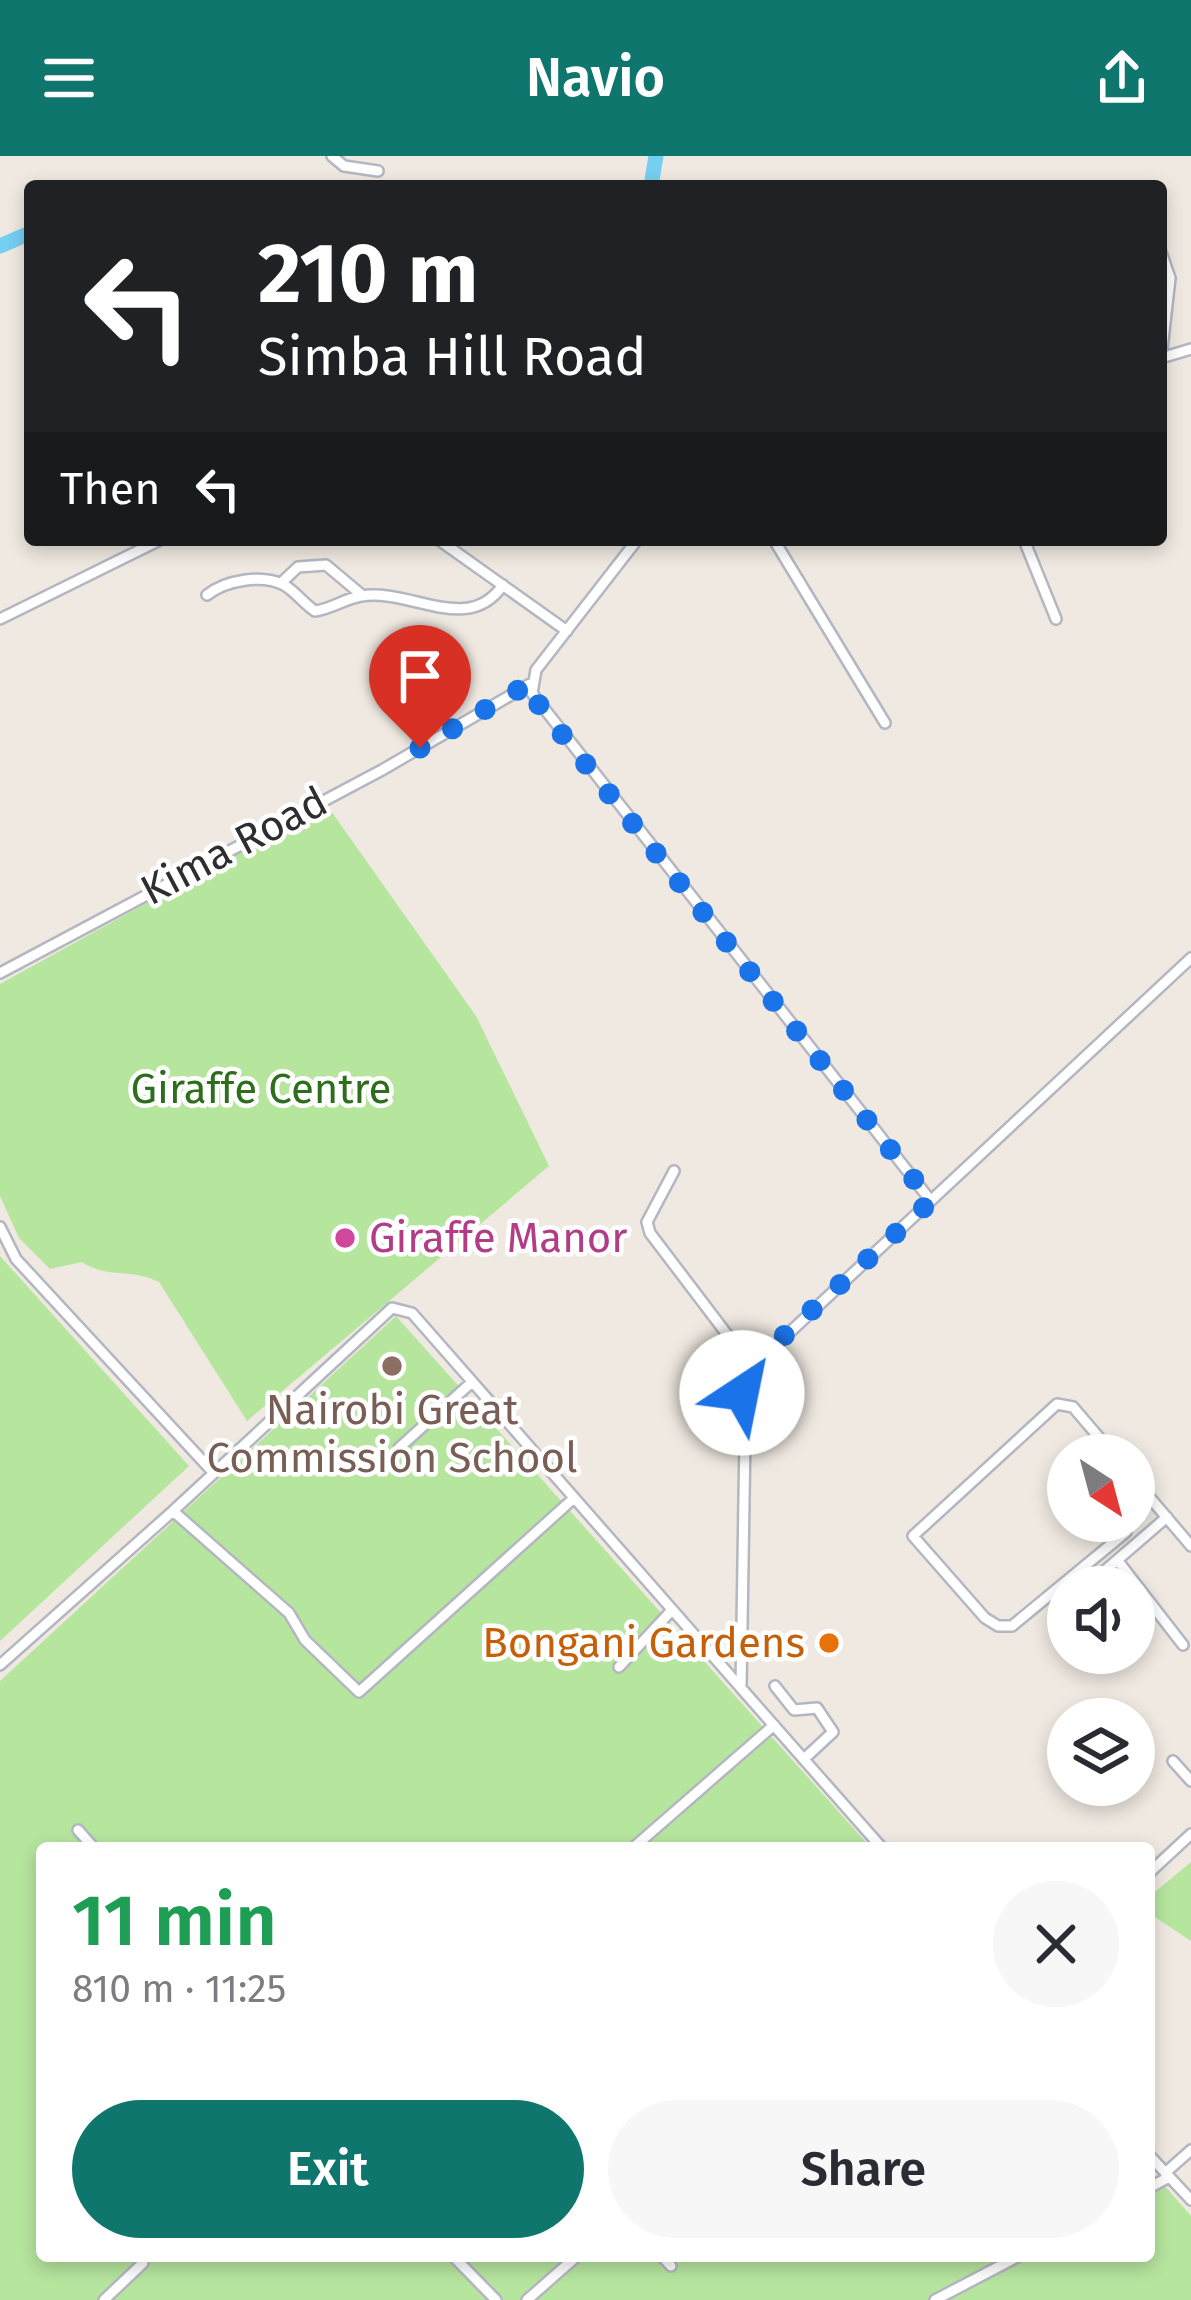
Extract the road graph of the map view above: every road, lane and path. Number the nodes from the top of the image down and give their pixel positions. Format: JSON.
{"nodes":[{"id":1,"x":332,"y":156,"type":"edge"},
{"id":2,"x":378,"y":171,"type":"dead end"},
{"id":3,"x":1167,"y":264,"type":"edge"},
{"id":4,"x":1167,"y":299,"type":"edge"},
{"id":5,"x":146,"y":546,"type":"edge"},
{"id":6,"x":448,"y":546,"type":"edge"},
{"id":7,"x":632,"y":546,"type":"edge"},
{"id":8,"x":778,"y":546,"type":"edge"},
{"id":9,"x":1026,"y":546,"type":"edge"},
{"id":10,"x":281,"y":583,"type":"junction"},
{"id":11,"x":503,"y":585,"type":"junction"},
{"id":12,"x":207,"y":595,"type":"dead end"},
{"id":13,"x":363,"y":596,"type":"junction"},
{"id":14,"x":0,"y":619,"type":"edge"},
{"id":15,"x":1056,"y":619,"type":"dead end"},
{"id":16,"x":566,"y":631,"type":"junction"},
{"id":17,"x":530,"y":683,"type":"junction"},
{"id":18,"x":885,"y":723,"type":"dead end"},
{"id":19,"x":1191,"y":958,"type":"edge"},
{"id":20,"x":0,"y":973,"type":"edge"},
{"id":21,"x":674,"y":1172,"type":"dead end"},
{"id":22,"x":931,"y":1201,"type":"junction"},
{"id":23,"x":0,"y":1227,"type":"edge"},
{"id":24,"x":751,"y":1366,"type":"junction"},
{"id":25,"x":472,"y":1382,"type":"junction"},
{"id":26,"x":1096,"y":1434,"type":"edge"},
{"id":27,"x":399,"y":1448,"type":"dead end"},
{"id":28,"x":211,"y":1470,"type":"junction"},
{"id":29,"x":574,"y":1498,"type":"junction"},
{"id":30,"x":1155,"y":1502,"type":"edge"},
{"id":31,"x":173,"y":1511,"type":"junction"},
{"id":32,"x":1168,"y":1517,"type":"junction"},
{"id":33,"x":1114,"y":1542,"type":"edge"},
{"id":34,"x":1191,"y":1546,"type":"edge"},
{"id":35,"x":1118,"y":1561,"type":"junction"},
{"id":36,"x":1112,"y":1566,"type":"edge"},
{"id":37,"x":672,"y":1610,"type":"junction"},
{"id":38,"x":1183,"y":1645,"type":"dead end"},
{"id":39,"x":0,"y":1666,"type":"edge"},
{"id":40,"x":619,"y":1667,"type":"dead end"},
{"id":41,"x":775,"y":1686,"type":"dead end"},
{"id":42,"x":741,"y":1688,"type":"junction"},
{"id":43,"x":774,"y":1725,"type":"junction"},
{"id":44,"x":805,"y":1758,"type":"junction"},
{"id":45,"x":1173,"y":1761,"type":"dead end"},
{"id":46,"x":1191,"y":1781,"type":"edge"},
{"id":47,"x":78,"y":1829,"type":"dead end"},
{"id":48,"x":1191,"y":1834,"type":"edge"},
{"id":49,"x":89,"y":1842,"type":"edge"},
{"id":50,"x":640,"y":1842,"type":"edge"},
{"id":51,"x":877,"y":1842,"type":"edge"},
{"id":52,"x":1155,"y":1867,"type":"edge"},
{"id":53,"x":1191,"y":2150,"type":"edge"},
{"id":54,"x":1155,"y":2162,"type":"edge"},
{"id":55,"x":1167,"y":2175,"type":"junction"},
{"id":56,"x":1155,"y":2184,"type":"edge"},
{"id":57,"x":1191,"y":2200,"type":"edge"},
{"id":58,"x":459,"y":2262,"type":"edge"},
{"id":59,"x":570,"y":2262,"type":"edge"},
{"id":60,"x":667,"y":2262,"type":"edge"},
{"id":61,"x":1008,"y":2262,"type":"edge"},
{"id":62,"x":142,"y":2263,"type":"dead end"},
{"id":63,"x":671,"y":2266,"type":"dead end"},
{"id":64,"x":104,"y":2300,"type":"edge"},
{"id":65,"x":496,"y":2300,"type":"edge"},
{"id":66,"x":527,"y":2300,"type":"edge"},
{"id":67,"x":935,"y":2300,"type":"edge"}],
"edges":[{"from":1,"to":2,"type":"street"},
{"from":3,"to":4,"type":"street"},
{"from":5,"to":14,"type":"street"},
{"from":6,"to":11,"type":"street"},
{"from":7,"to":16,"type":"street"},
{"from":8,"to":18,"type":"street"},
{"from":9,"to":15,"type":"street"},
{"from":10,"to":12,"type":"street"},
{"from":10,"to":13,"type":"street"},
{"from":10,"to":13,"type":"street"},
{"from":11,"to":13,"type":"street"},
{"from":11,"to":16,"type":"street"},
{"from":16,"to":17,"type":"street"},
{"from":17,"to":20,"type":"street","name":"Kima Road"},
{"from":17,"to":22,"type":"street"},
{"from":19,"to":22,"type":"street"},
{"from":21,"to":24,"type":"street"},
{"from":22,"to":24,"type":"street"},
{"from":23,"to":28,"type":"street"},
{"from":24,"to":42,"type":"street"},
{"from":25,"to":27,"type":"street"},
{"from":25,"to":28,"type":"street"},
{"from":25,"to":29,"type":"street"},
{"from":26,"to":33,"type":"street"},
{"from":28,"to":31,"type":"street"},
{"from":29,"to":31,"type":"street"},
{"from":29,"to":37,"type":"street"},
{"from":30,"to":32,"type":"street"},
{"from":31,"to":39,"type":"street"},
{"from":32,"to":34,"type":"street"},
{"from":32,"to":35,"type":"street"},
{"from":35,"to":36,"type":"street"},
{"from":35,"to":38,"type":"street"},
{"from":37,"to":40,"type":"street"},
{"from":37,"to":42,"type":"street"},
{"from":41,"to":44,"type":"street"},
{"from":42,"to":43,"type":"street"},
{"from":43,"to":44,"type":"street"},
{"from":43,"to":50,"type":"street"},
{"from":44,"to":51,"type":"street"},
{"from":45,"to":46,"type":"street"},
{"from":47,"to":49,"type":"street"},
{"from":48,"to":52,"type":"street"},
{"from":53,"to":55,"type":"street"},
{"from":54,"to":55,"type":"street"},
{"from":55,"to":56,"type":"street"},
{"from":55,"to":57,"type":"street"},
{"from":58,"to":65,"type":"street"},
{"from":59,"to":66,"type":"street"},
{"from":60,"to":63,"type":"street"},
{"from":61,"to":67,"type":"street"},
{"from":62,"to":64,"type":"street"}]}
